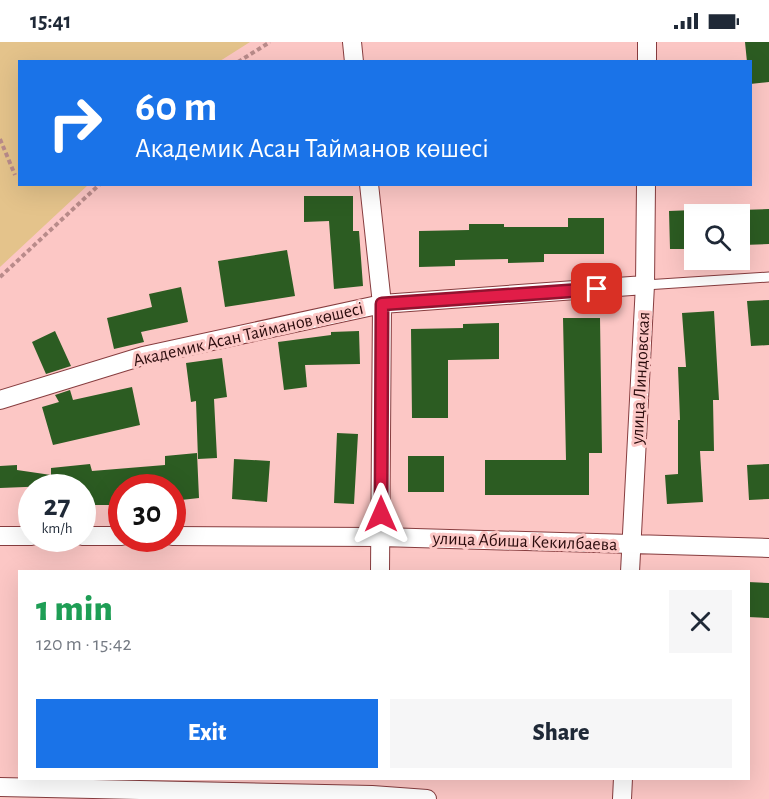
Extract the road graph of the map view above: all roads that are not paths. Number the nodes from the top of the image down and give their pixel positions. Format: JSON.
{"nodes":[{"id":1,"x":352,"y":42,"type":"edge"},
{"id":2,"x":647,"y":42,"type":"edge"},
{"id":3,"x":354,"y":60,"type":"edge"},
{"id":4,"x":647,"y":60,"type":"edge"},
{"id":5,"x":369,"y":186,"type":"edge"},
{"id":6,"x":646,"y":186,"type":"edge"},
{"id":7,"x":769,"y":277,"type":"edge"},
{"id":8,"x":645,"y":285,"type":"junction"},
{"id":9,"x":382,"y":304,"type":"junction"},
{"id":10,"x":0,"y":400,"type":"edge"},
{"id":11,"x":0,"y":536,"type":"edge"},
{"id":12,"x":18,"y":536,"type":"edge"},
{"id":13,"x":186,"y":536,"type":"edge"},
{"id":14,"x":381,"y":537,"type":"junction"},
{"id":15,"x":631,"y":545,"type":"junction"},
{"id":16,"x":769,"y":548,"type":"edge"},
{"id":17,"x":380,"y":570,"type":"edge"},
{"id":18,"x":630,"y":570,"type":"edge"},
{"id":19,"x":623,"y":780,"type":"edge"},
{"id":20,"x":0,"y":787,"type":"edge"},
{"id":21,"x":372,"y":791,"type":"edge"},
{"id":22,"x":427,"y":799,"type":"edge"},
{"id":23,"x":622,"y":799,"type":"edge"}],
"edges":[{"from":1,"to":3,"type":"street"},
{"from":2,"to":4,"type":"street"},
{"from":5,"to":9,"type":"street"},
{"from":6,"to":8,"type":"street","name":"улица Линдовская"},
{"from":7,"to":8,"type":"lane"},
{"from":8,"to":9,"type":"street","name":"Академик Асан Тайманов көшесі"},
{"from":8,"to":15,"type":"street","name":"улица Линдовская"},
{"from":9,"to":10,"type":"street","name":"Академик Асан Тайманов көшесі"},
{"from":9,"to":14,"type":"street"},
{"from":11,"to":12,"type":"street"},
{"from":13,"to":14,"type":"street","name":"улица Абиша Кекилбаева"},
{"from":14,"to":15,"type":"street","name":"улица Абиша Кекилбаева"},
{"from":14,"to":17,"type":"street"},
{"from":15,"to":16,"type":"street","name":"улица Абиша Кекилбаева"},
{"from":15,"to":18,"type":"street","name":"улица Линдовская"},
{"from":19,"to":23,"type":"street"},
{"from":20,"to":21,"type":"street"},
{"from":21,"to":22,"type":"street"}]}
